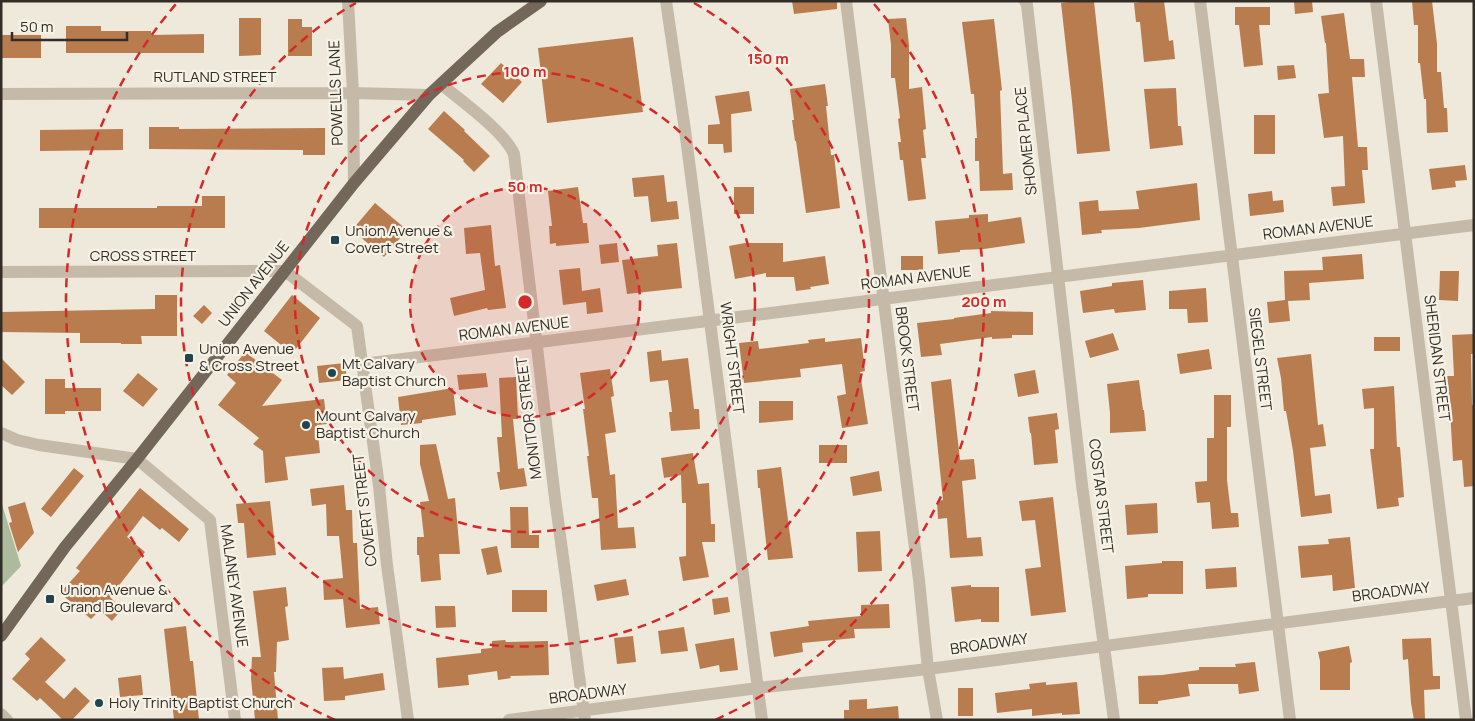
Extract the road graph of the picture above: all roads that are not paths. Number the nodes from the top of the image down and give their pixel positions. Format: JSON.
{"nodes":[{"id":1,"x":348,"y":1,"type":"edge"},
{"id":2,"x":541,"y":1,"type":"edge"},
{"id":3,"x":666,"y":1,"type":"edge"},
{"id":4,"x":846,"y":1,"type":"edge"},
{"id":5,"x":1026,"y":1,"type":"edge"},
{"id":6,"x":1200,"y":1,"type":"edge"},
{"id":7,"x":1376,"y":1,"type":"edge"},
{"id":8,"x":441,"y":84,"type":"junction"},
{"id":9,"x":353,"y":93,"type":"junction"},
{"id":10,"x":1,"y":94,"type":"edge"},
{"id":11,"x":429,"y":95,"type":"junction"},
{"id":12,"x":354,"y":183,"type":"junction"},
{"id":13,"x":1474,"y":225,"type":"edge"},
{"id":14,"x":1405,"y":234,"type":"junction"},
{"id":15,"x":1231,"y":256,"type":"junction"},
{"id":16,"x":285,"y":271,"type":"junction"},
{"id":17,"x":1,"y":272,"type":"edge"},
{"id":18,"x":1058,"y":277,"type":"junction"},
{"id":19,"x":884,"y":299,"type":"junction"},
{"id":20,"x":710,"y":321,"type":"junction"},
{"id":21,"x":537,"y":343,"type":"junction"},
{"id":22,"x":363,"y":364,"type":"junction"},
{"id":23,"x":1,"y":432,"type":"edge"},
{"id":24,"x":137,"y":459,"type":"junction"},
{"id":25,"x":1474,"y":598,"type":"edge"},
{"id":26,"x":1451,"y":601,"type":"junction"},
{"id":27,"x":1277,"y":623,"type":"junction"},
{"id":28,"x":1,"y":636,"type":"edge"},
{"id":29,"x":1104,"y":645,"type":"junction"},
{"id":30,"x":928,"y":669,"type":"junction"},
{"id":31,"x":758,"y":688,"type":"junction"},
{"id":32,"x":1,"y":714,"type":"edge"},
{"id":33,"x":584,"y":715,"type":"edge"},
{"id":34,"x":8,"y":720,"type":"edge"},
{"id":35,"x":236,"y":720,"type":"edge"},
{"id":36,"x":408,"y":720,"type":"edge"},
{"id":37,"x":509,"y":720,"type":"edge"},
{"id":38,"x":762,"y":720,"type":"edge"},
{"id":39,"x":937,"y":720,"type":"edge"},
{"id":40,"x":1114,"y":720,"type":"edge"},
{"id":41,"x":1290,"y":720,"type":"edge"},
{"id":42,"x":1466,"y":720,"type":"edge"}],
"edges":[{"from":1,"to":9,"type":"street","name":"POWELLS LANE"},
{"from":2,"to":8,"type":"main road","name":"UNION AVENUE"},
{"from":3,"to":20,"type":"street","name":"WRIGHT STREET"},
{"from":4,"to":19,"type":"street","name":"BROOK STREET"},
{"from":5,"to":18,"type":"street","name":"SHOMER PLACE"},
{"from":6,"to":15,"type":"street","name":"SIEGEL STREET"},
{"from":7,"to":14,"type":"street","name":"SHERIDAN STREET"},
{"from":8,"to":11,"type":"main road","name":"UNION AVENUE"},
{"from":8,"to":21,"type":"street","name":"MONITOR STREET"},
{"from":9,"to":10,"type":"street","name":"RUTLAND STREET"},
{"from":9,"to":11,"type":"street","name":"RUTLAND STREET"},
{"from":9,"to":12,"type":"street","name":"POWELLS LANE"},
{"from":11,"to":12,"type":"main road","name":"UNION AVENUE"},
{"from":12,"to":16,"type":"main road","name":"UNION AVENUE"},
{"from":13,"to":14,"type":"street","name":"ROMAN AVENUE"},
{"from":14,"to":15,"type":"street","name":"ROMAN AVENUE"},
{"from":14,"to":26,"type":"street","name":"SHERIDAN STREET"},
{"from":15,"to":18,"type":"street","name":"ROMAN AVENUE"},
{"from":15,"to":27,"type":"street","name":"SIEGEL STREET"},
{"from":16,"to":17,"type":"street","name":"CROSS STREET"},
{"from":16,"to":22,"type":"street","name":"COVERT STREET"},
{"from":16,"to":24,"type":"main road","name":"UNION AVENUE"},
{"from":18,"to":19,"type":"street","name":"ROMAN AVENUE"},
{"from":18,"to":29,"type":"street","name":"COSTAR STREET"},
{"from":19,"to":20,"type":"street","name":"ROMAN AVENUE"},
{"from":19,"to":30,"type":"street","name":"BROOK STREET"},
{"from":20,"to":21,"type":"street","name":"ROMAN AVENUE"},
{"from":20,"to":31,"type":"street","name":"WRIGHT STREET"},
{"from":21,"to":22,"type":"street","name":"ROMAN AVENUE"},
{"from":21,"to":33,"type":"street","name":"MONITOR STREET"},
{"from":22,"to":36,"type":"street","name":"COVERT STREET"},
{"from":23,"to":24,"type":"street"},
{"from":24,"to":28,"type":"main road","name":"UNION AVENUE"},
{"from":24,"to":35,"type":"street","name":"MALANEY AVENUE"},
{"from":25,"to":26,"type":"street","name":"BROADWAY"},
{"from":26,"to":27,"type":"street","name":"BROADWAY"},
{"from":26,"to":42,"type":"street","name":"SHERIDAN STREET"},
{"from":27,"to":29,"type":"street","name":"BROADWAY"},
{"from":27,"to":41,"type":"street","name":"SIEGEL STREET"},
{"from":29,"to":30,"type":"street","name":"BROADWAY"},
{"from":29,"to":40,"type":"street","name":"COSTAR STREET"},
{"from":30,"to":31,"type":"street","name":"BROADWAY"},
{"from":30,"to":39,"type":"street","name":"BROOK STREET"},
{"from":31,"to":33,"type":"street","name":"BROADWAY"},
{"from":31,"to":38,"type":"street","name":"WRIGHT STREET"},
{"from":32,"to":34,"type":"street"},
{"from":33,"to":37,"type":"street","name":"BROADWAY"}]}
